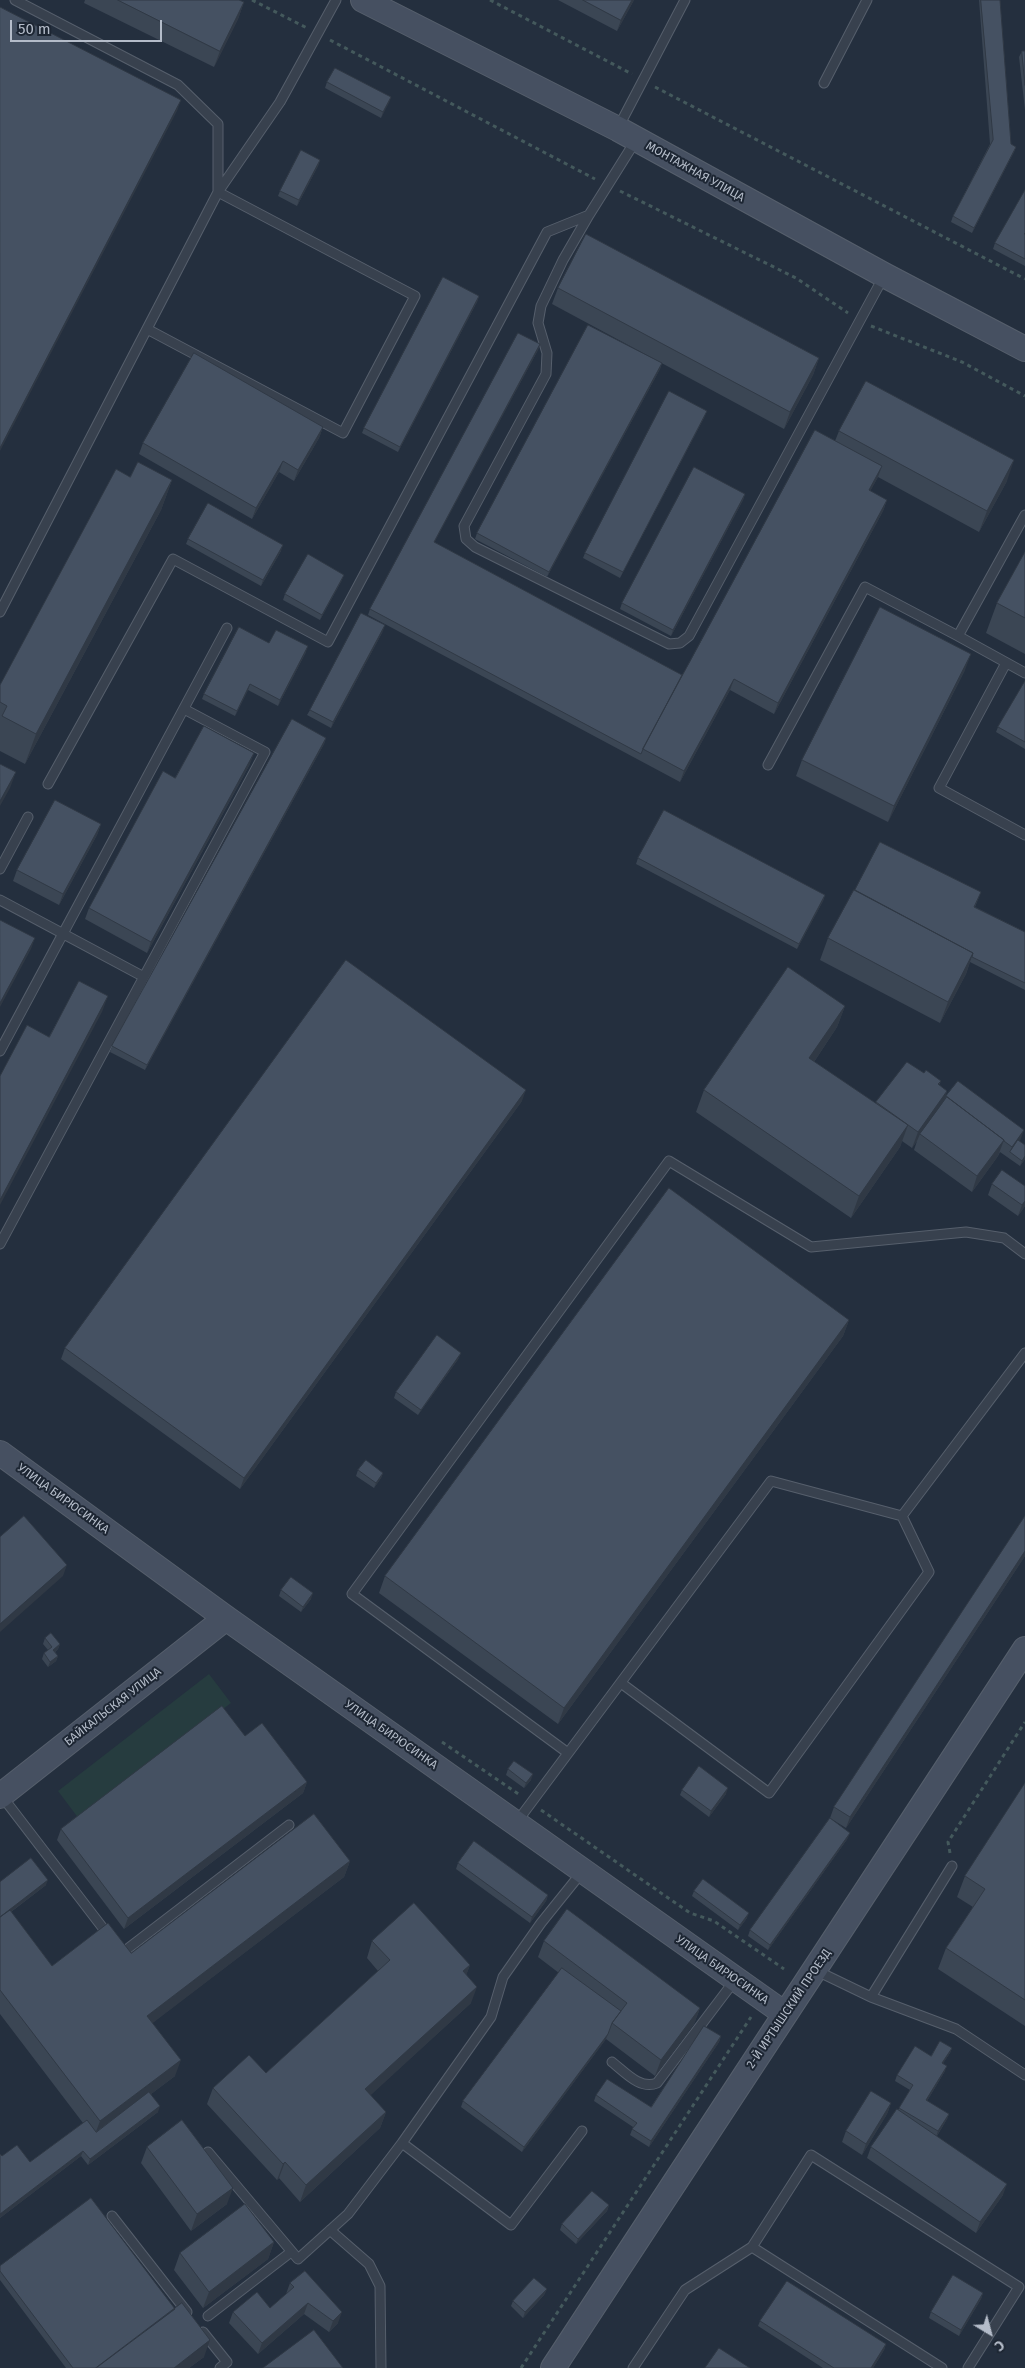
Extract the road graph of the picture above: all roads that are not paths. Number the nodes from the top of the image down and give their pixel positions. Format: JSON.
{"nodes":[{"id":1,"x":15,"y":0,"type":"edge"},
{"id":2,"x":336,"y":0,"type":"edge"},
{"id":3,"x":363,"y":0,"type":"edge"},
{"id":4,"x":685,"y":0,"type":"edge"},
{"id":5,"x":867,"y":0,"type":"edge"},
{"id":6,"x":824,"y":83,"type":"dead end"},
{"id":7,"x":627,"y":135,"type":"junction"},
{"id":8,"x":218,"y":192,"type":"junction"},
{"id":9,"x":589,"y":215,"type":"junction"},
{"id":10,"x":884,"y":275,"type":"junction"},
{"id":11,"x":147,"y":329,"type":"junction"},
{"id":12,"x":1025,"y":349,"type":"edge"},
{"id":13,"x":1025,"y":515,"type":"edge"},
{"id":14,"x":0,"y":612,"type":"edge"},
{"id":15,"x":227,"y":628,"type":"dead end"},
{"id":16,"x":958,"y":636,"type":"junction"},
{"id":17,"x":1006,"y":663,"type":"junction"},
{"id":18,"x":1025,"y":674,"type":"edge"},
{"id":19,"x":184,"y":709,"type":"junction"},
{"id":20,"x":768,"y":765,"type":"dead end"},
{"id":21,"x":48,"y":784,"type":"dead end"},
{"id":22,"x":28,"y":817,"type":"dead end"},
{"id":23,"x":1025,"y":835,"type":"edge"},
{"id":24,"x":0,"y":869,"type":"edge"},
{"id":25,"x":0,"y":900,"type":"edge"},
{"id":26,"x":63,"y":934,"type":"junction"},
{"id":27,"x":144,"y":977,"type":"junction"},
{"id":28,"x":0,"y":1051,"type":"edge"},
{"id":29,"x":0,"y":1244,"type":"edge"},
{"id":30,"x":1025,"y":1254,"type":"edge"},
{"id":31,"x":1025,"y":1353,"type":"edge"},
{"id":32,"x":0,"y":1453,"type":"edge"},
{"id":33,"x":902,"y":1516,"type":"junction"},
{"id":34,"x":226,"y":1618,"type":"junction"},
{"id":35,"x":1025,"y":1649,"type":"edge"},
{"id":36,"x":621,"y":1683,"type":"junction"},
{"id":37,"x":568,"y":1753,"type":"junction"},
{"id":38,"x":1,"y":1795,"type":"edge"},
{"id":39,"x":516,"y":1823,"type":"junction"},
{"id":40,"x":289,"y":1825,"type":"dead end"},
{"id":41,"x":952,"y":1866,"type":"road end"},
{"id":42,"x":582,"y":1872,"type":"junction"},
{"id":43,"x":815,"y":1970,"type":"junction"},
{"id":44,"x":735,"y":1979,"type":"junction"},
{"id":45,"x":871,"y":1997,"type":"junction"},
{"id":46,"x":785,"y":2014,"type":"junction"},
{"id":47,"x":612,"y":2062,"type":"dead end"},
{"id":48,"x":1025,"y":2076,"type":"edge"},
{"id":49,"x":582,"y":2132,"type":"dead end"},
{"id":50,"x":402,"y":2143,"type":"junction"},
{"id":51,"x":208,"y":2152,"type":"edge"},
{"id":52,"x":112,"y":2216,"type":"dead end"},
{"id":53,"x":330,"y":2230,"type":"junction"},
{"id":54,"x":752,"y":2247,"type":"junction"},
{"id":55,"x":291,"y":2252,"type":"junction"},
{"id":56,"x":190,"y":2316,"type":"edge"},
{"id":57,"x":208,"y":2316,"type":"dead end"},
{"id":58,"x":196,"y":2324,"type":"edge"},
{"id":59,"x":220,"y":2368,"type":"edge"},
{"id":60,"x":381,"y":2368,"type":"edge"},
{"id":61,"x":553,"y":2368,"type":"edge"},
{"id":62,"x":633,"y":2368,"type":"edge"},
{"id":63,"x":942,"y":2368,"type":"edge"},
{"id":64,"x":968,"y":2368,"type":"edge"}],
"edges":[{"from":1,"to":8,"type":"lane"},
{"from":2,"to":8,"type":"lane"},
{"from":3,"to":7,"type":"street","name":"МОНТАЖНАЯ УЛИЦА"},
{"from":4,"to":7,"type":"lane"},
{"from":5,"to":6,"type":"lane"},
{"from":7,"to":9,"type":"lane"},
{"from":7,"to":10,"type":"street","name":"МОНТАЖНАЯ УЛИЦА"},
{"from":8,"to":11,"type":"lane"},
{"from":8,"to":11,"type":"lane"},
{"from":9,"to":10,"type":"lane"},
{"from":9,"to":21,"type":"lane"},
{"from":10,"to":12,"type":"street","name":"МОНТАЖНАЯ УЛИЦА"},
{"from":11,"to":14,"type":"lane"},
{"from":13,"to":16,"type":"lane"},
{"from":15,"to":19,"type":"lane"},
{"from":16,"to":17,"type":"lane"},
{"from":16,"to":20,"type":"lane"},
{"from":17,"to":18,"type":"lane"},
{"from":17,"to":23,"type":"lane"},
{"from":19,"to":26,"type":"lane"},
{"from":19,"to":27,"type":"lane"},
{"from":22,"to":24,"type":"lane"},
{"from":25,"to":26,"type":"lane"},
{"from":26,"to":27,"type":"lane"},
{"from":26,"to":28,"type":"lane"},
{"from":27,"to":29,"type":"lane"},
{"from":30,"to":37,"type":"lane"},
{"from":31,"to":33,"type":"lane"},
{"from":32,"to":34,"type":"street","name":"УЛИЦА БИРЮСИНКА"},
{"from":33,"to":36,"type":"lane"},
{"from":33,"to":36,"type":"lane"},
{"from":34,"to":38,"type":"street","name":"БАЙКАЛЬСКАЯ УЛИЦА"},
{"from":34,"to":39,"type":"street","name":"УЛИЦА БИРЮСИНКА"},
{"from":35,"to":43,"type":"street","name":"2-Й ИРТЫШСКИЙ ПРОЕЗД"},
{"from":36,"to":37,"type":"lane"},
{"from":37,"to":39,"type":"lane"},
{"from":38,"to":40,"type":"lane"},
{"from":39,"to":42,"type":"street","name":"УЛИЦА БИРЮСИНКА"},
{"from":41,"to":45,"type":"lane"},
{"from":42,"to":44,"type":"street","name":"УЛИЦА БИРЮСИНКА"},
{"from":42,"to":50,"type":"lane"},
{"from":43,"to":45,"type":"lane"},
{"from":43,"to":46,"type":"street","name":"2-Й ИРТЫШСКИЙ ПРОЕЗД"},
{"from":44,"to":46,"type":"street","name":"УЛИЦА БИРЮСИНКА"},
{"from":44,"to":47,"type":"lane"},
{"from":45,"to":48,"type":"lane"},
{"from":46,"to":61,"type":"street","name":"2-Й ИРТЫШСКИЙ ПРОЕЗД"},
{"from":49,"to":50,"type":"lane"},
{"from":50,"to":53,"type":"lane"},
{"from":51,"to":55,"type":"lane"},
{"from":52,"to":56,"type":"lane"},
{"from":53,"to":55,"type":"lane"},
{"from":53,"to":60,"type":"lane"},
{"from":54,"to":62,"type":"lane"},
{"from":54,"to":63,"type":"lane"},
{"from":54,"to":64,"type":"lane"},
{"from":55,"to":57,"type":"lane"},
{"from":58,"to":59,"type":"lane"}]}
